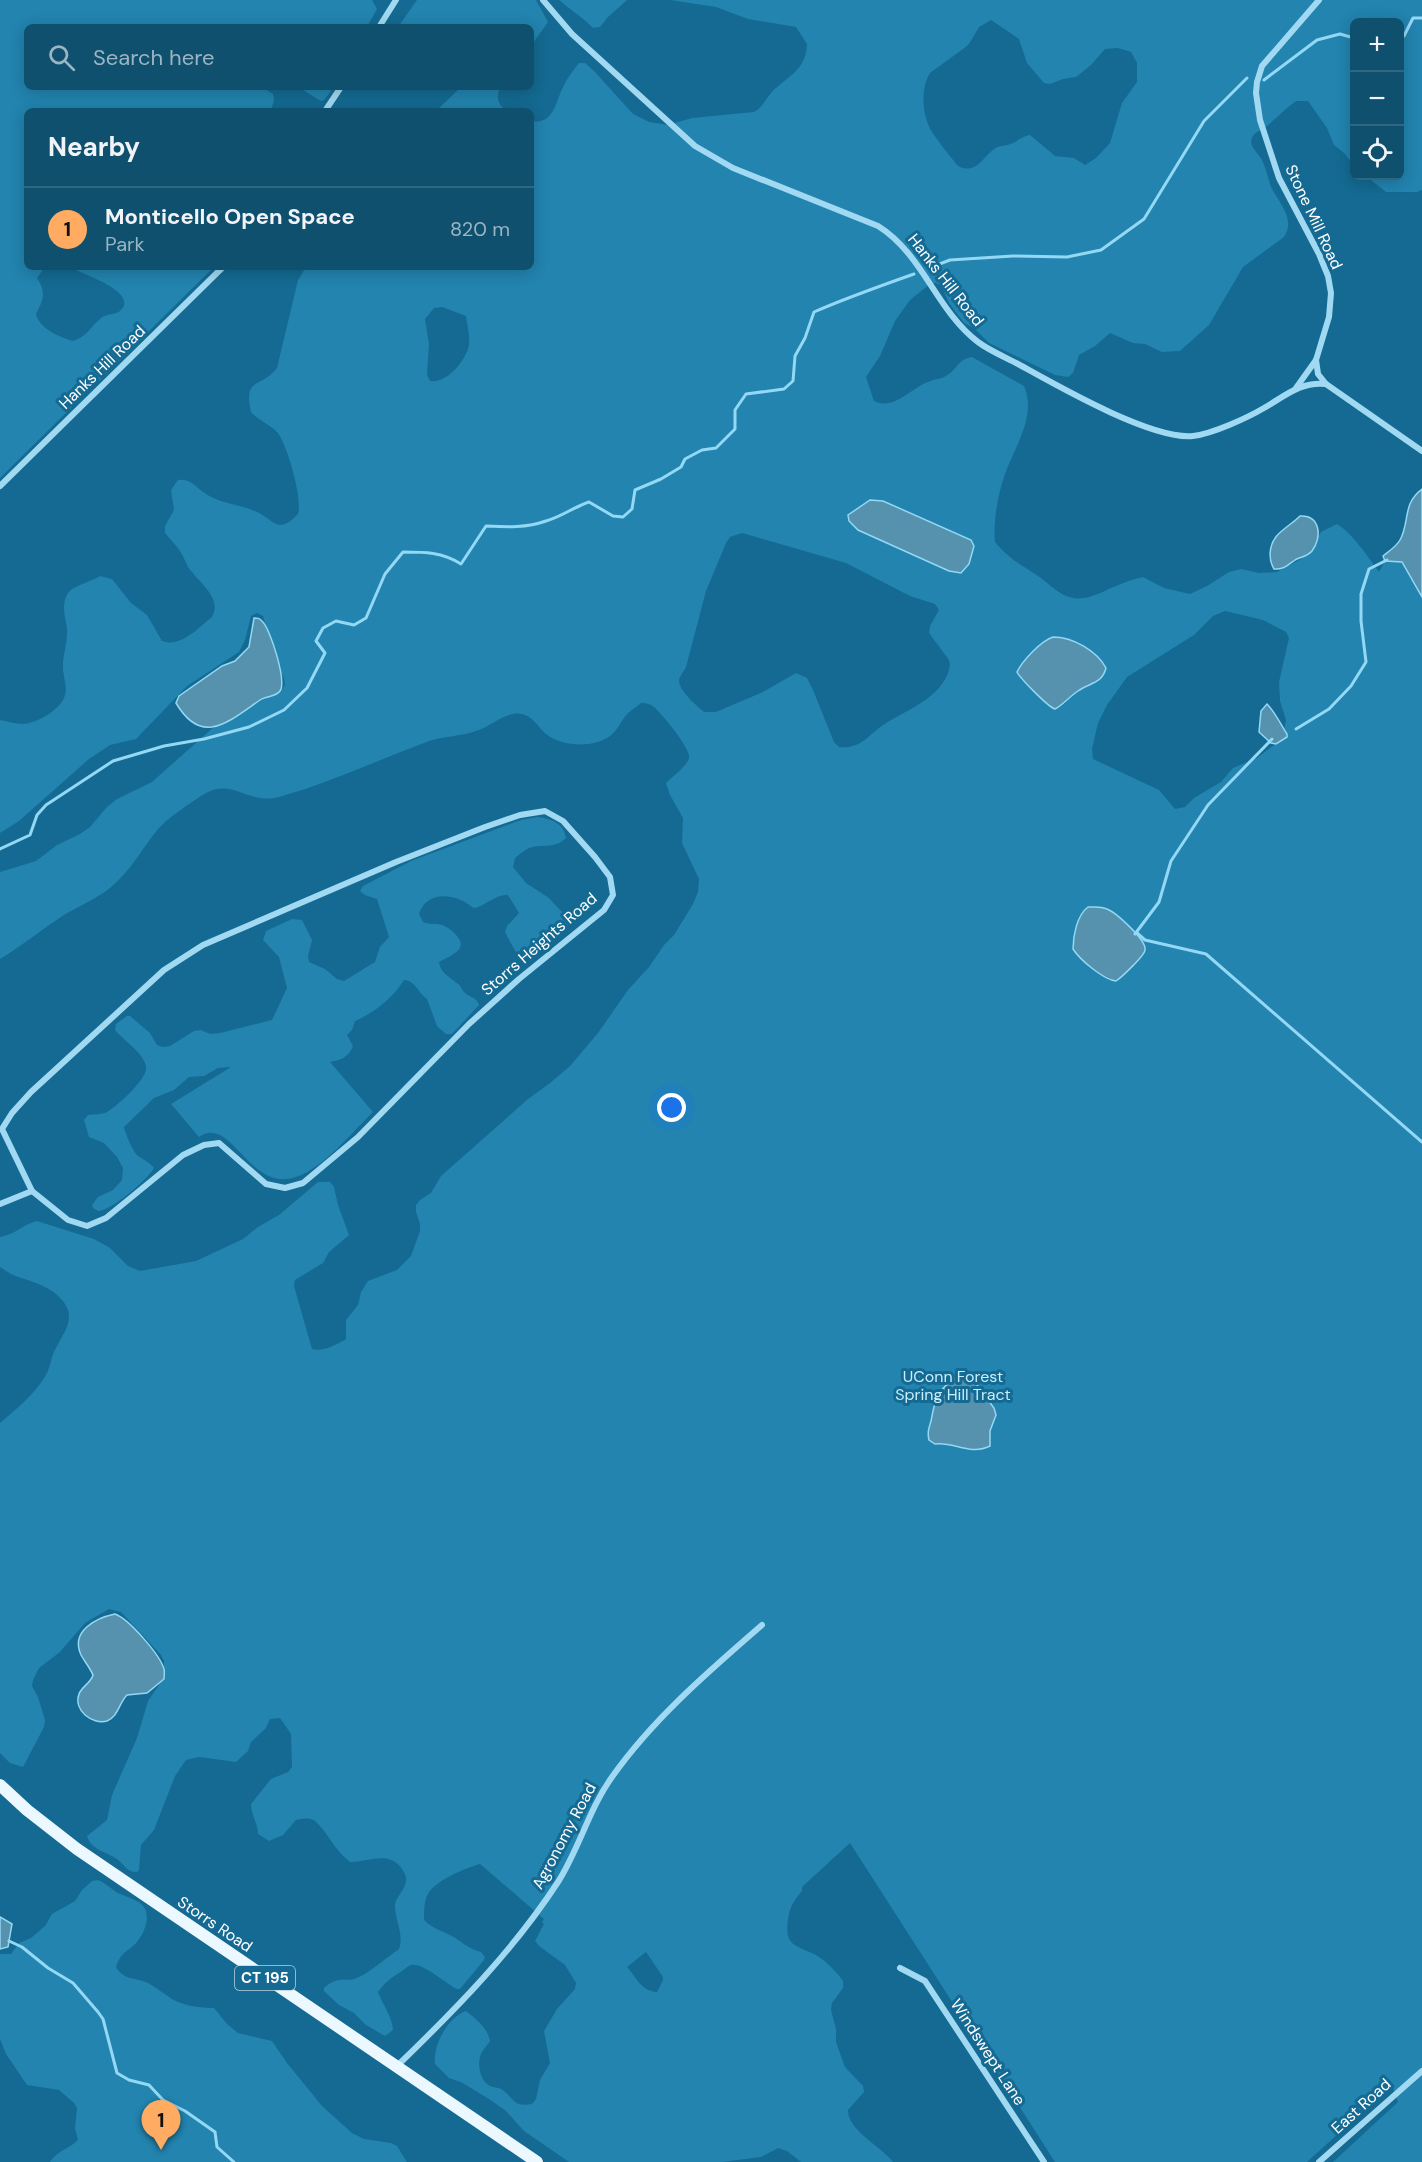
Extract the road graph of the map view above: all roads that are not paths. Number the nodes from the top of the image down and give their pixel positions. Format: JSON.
{"nodes":[{"id":1,"x":396,"y":0,"type":"edge"},
{"id":2,"x":543,"y":0,"type":"edge"},
{"id":3,"x":1319,"y":0,"type":"edge"},
{"id":4,"x":381,"y":24,"type":"edge"},
{"id":5,"x":339,"y":90,"type":"edge"},
{"id":6,"x":327,"y":108,"type":"edge"},
{"id":7,"x":220,"y":270,"type":"edge"},
{"id":8,"x":1316,"y":360,"type":"junction"},
{"id":9,"x":1326,"y":384,"type":"junction"},
{"id":10,"x":1296,"y":388,"type":"junction"},
{"id":11,"x":1422,"y":451,"type":"edge"},
{"id":12,"x":0,"y":486,"type":"edge"},
{"id":13,"x":33,"y":1191,"type":"junction"},
{"id":14,"x":0,"y":1204,"type":"edge"},
{"id":15,"x":762,"y":1625,"type":"dead end"},
{"id":16,"x":0,"y":1785,"type":"edge"},
{"id":17,"x":900,"y":1968,"type":"dead end"},
{"id":18,"x":397,"y":2066,"type":"junction"},
{"id":19,"x":1422,"y":2071,"type":"edge"},
{"id":20,"x":537,"y":2162,"type":"edge"},
{"id":21,"x":1044,"y":2162,"type":"edge"},
{"id":22,"x":1319,"y":2162,"type":"edge"}],
"edges":[{"from":1,"to":4,"type":"street"},
{"from":2,"to":10,"type":"street","name":"Hanks Hill Road"},
{"from":3,"to":8,"type":"street","name":"Stone Mill Road"},
{"from":5,"to":6,"type":"street"},
{"from":7,"to":12,"type":"street","name":"Hanks Hill Road"},
{"from":8,"to":9,"type":"street"},
{"from":8,"to":10,"type":"street","name":"Stone Mill Road"},
{"from":9,"to":10,"type":"street","name":"Hanks Hill Road"},
{"from":9,"to":11,"type":"street"},
{"from":13,"to":13,"type":"street","name":"Storrs Heights Road"},
{"from":13,"to":14,"type":"street"},
{"from":15,"to":18,"type":"street","name":"Agronomy Road"},
{"from":16,"to":18,"type":"main road","name":"Storrs Road","number":"CT 195"},
{"from":17,"to":21,"type":"street","name":"Windswept Lane"},
{"from":18,"to":20,"type":"main road","name":"Storrs Road","number":"CT 195"},
{"from":19,"to":22,"type":"street","name":"East Road"}]}
